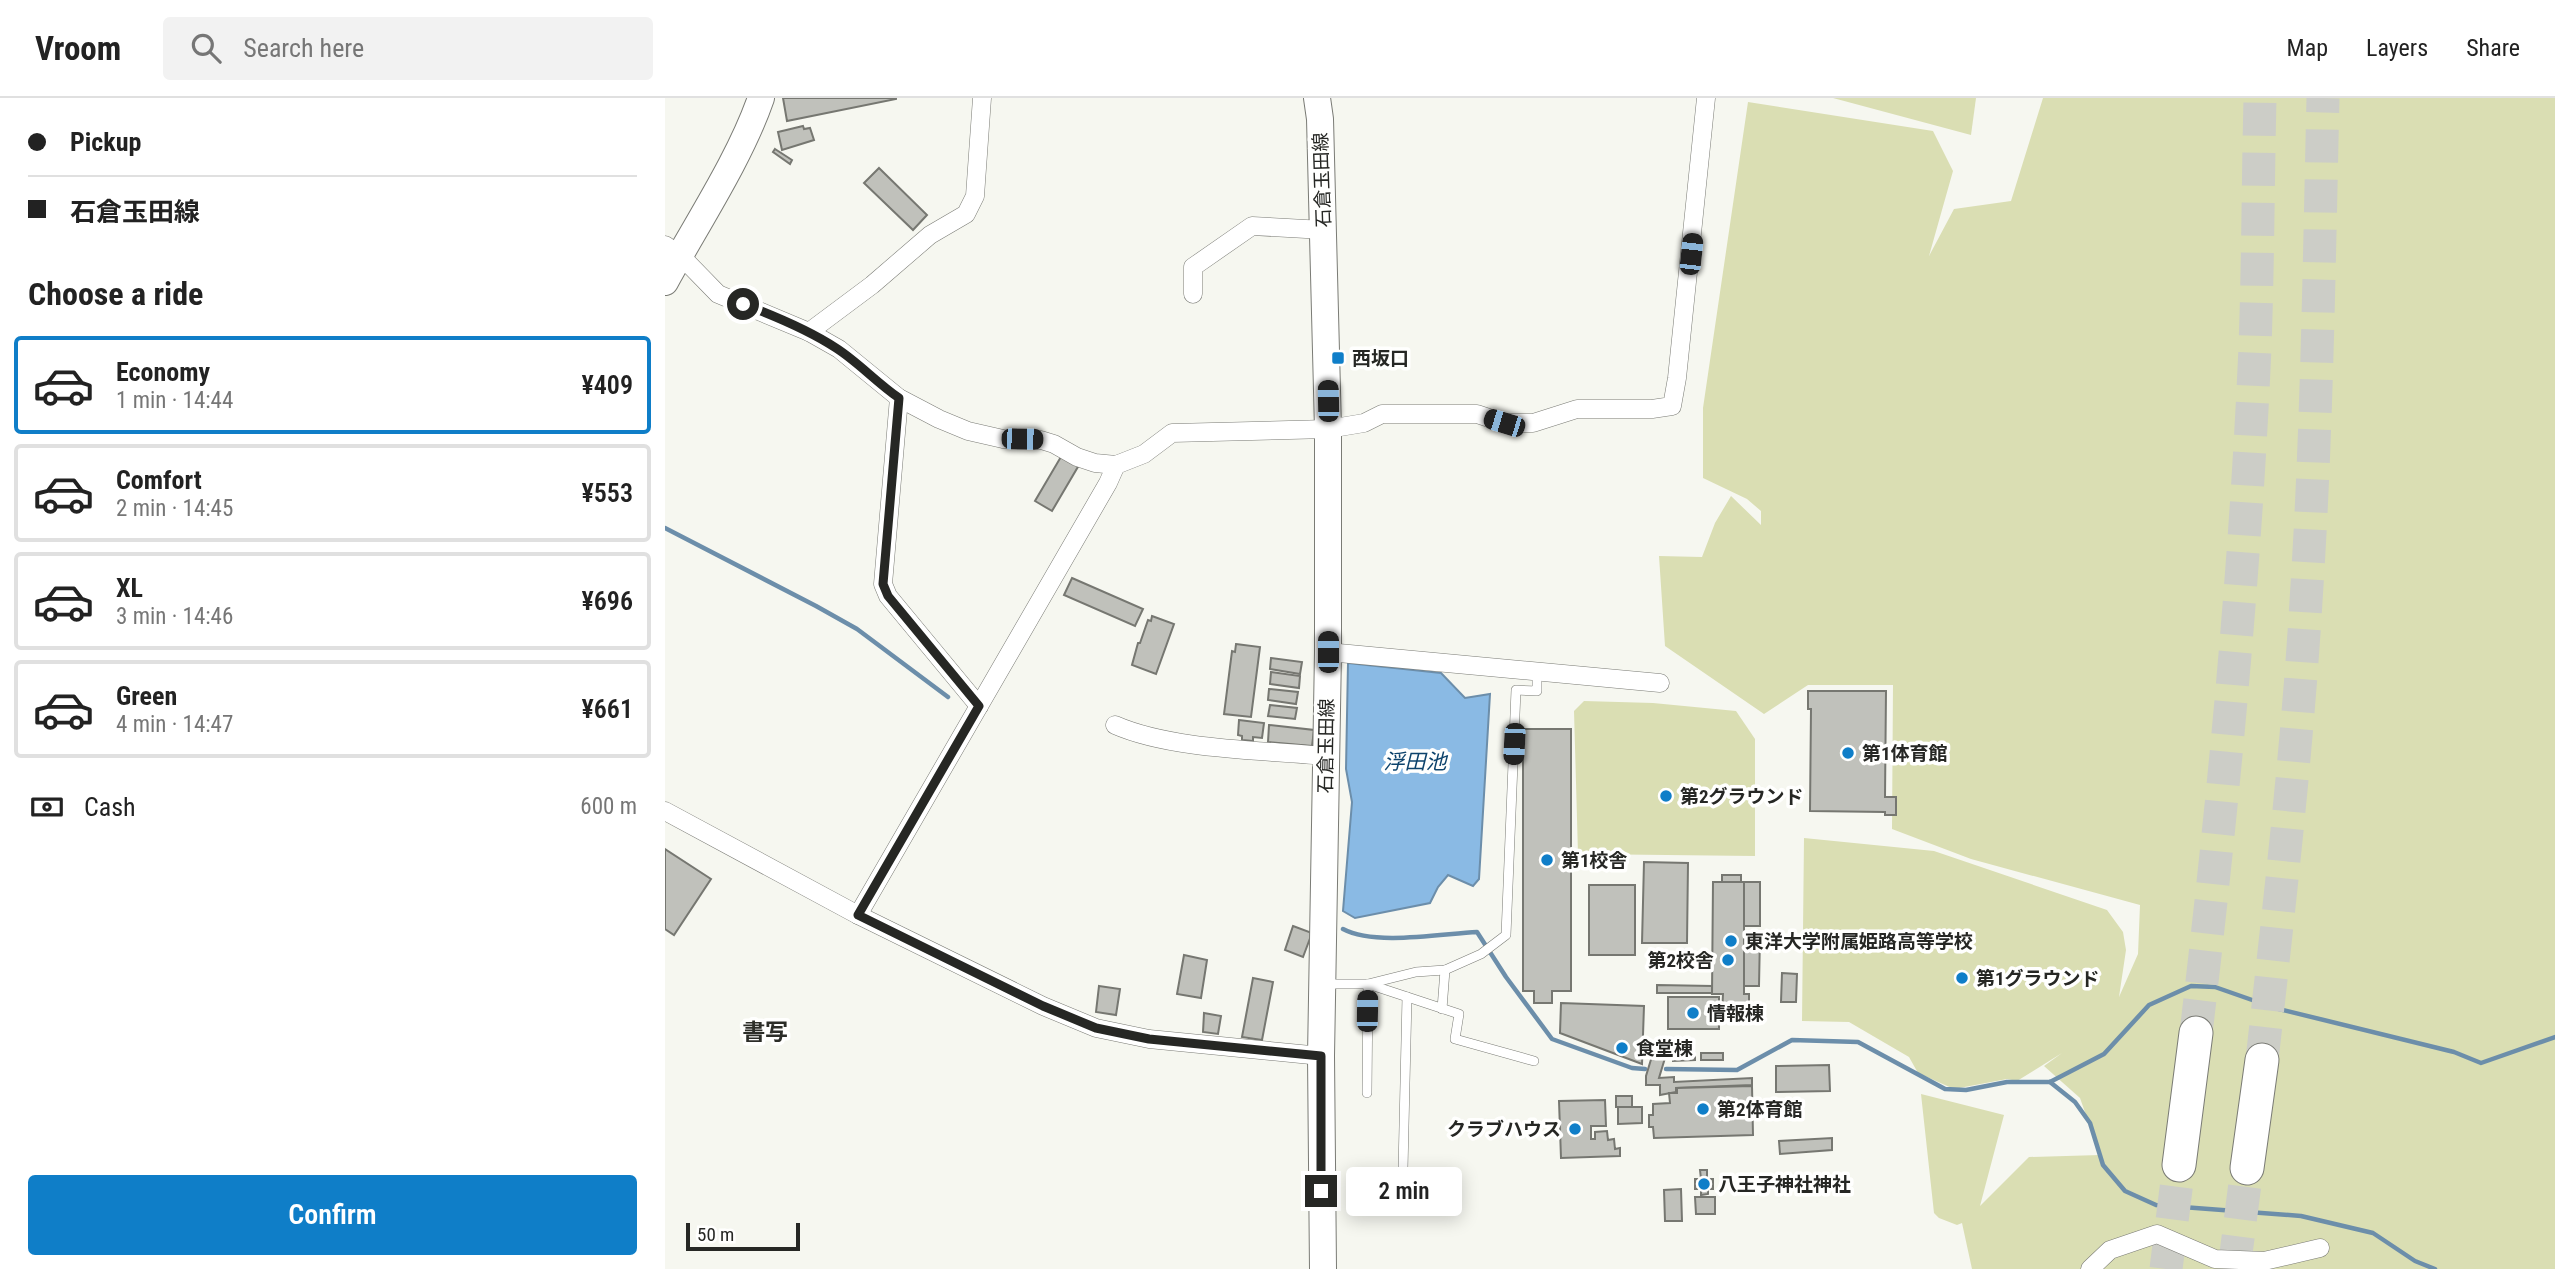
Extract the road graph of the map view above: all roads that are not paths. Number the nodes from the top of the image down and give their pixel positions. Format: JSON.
{"nodes":[{"id":1,"x":761,"y":98,"type":"edge"},
{"id":2,"x":982,"y":98,"type":"edge"},
{"id":3,"x":1317,"y":98,"type":"edge"},
{"id":4,"x":1706,"y":98,"type":"edge"},
{"id":5,"x":1324,"y":230,"type":"junction"},
{"id":6,"x":672,"y":250,"type":"edge"},
{"id":7,"x":665,"y":282,"type":"edge"},
{"id":8,"x":1193,"y":294,"type":"dead end"},
{"id":9,"x":810,"y":332,"type":"junction"},
{"id":10,"x":899,"y":398,"type":"junction"},
{"id":11,"x":1328,"y":429,"type":"junction"},
{"id":12,"x":1115,"y":465,"type":"junction"},
{"id":13,"x":1328,"y":652,"type":"junction"},
{"id":14,"x":1537,"y":671,"type":"junction"},
{"id":15,"x":1660,"y":683,"type":"dead end"},
{"id":16,"x":979,"y":706,"type":"junction"},
{"id":17,"x":1115,"y":725,"type":"dead end"},
{"id":18,"x":1325,"y":756,"type":"junction"},
{"id":19,"x":665,"y":811,"type":"edge"},
{"id":20,"x":858,"y":915,"type":"junction"},
{"id":21,"x":1445,"y":970,"type":"junction"},
{"id":22,"x":1323,"y":984,"type":"junction"},
{"id":23,"x":1368,"y":984,"type":"junction"},
{"id":24,"x":1407,"y":997,"type":"junction"},
{"id":25,"x":1442,"y":1009,"type":"junction"},
{"id":26,"x":2196,"y":1034,"type":"tunnel mouth"},
{"id":27,"x":1321,"y":1056,"type":"junction"},
{"id":28,"x":2262,"y":1060,"type":"tunnel mouth"},
{"id":29,"x":1534,"y":1061,"type":"dead end"},
{"id":30,"x":1367,"y":1093,"type":"dead end"},
{"id":31,"x":2179,"y":1165,"type":"tunnel mouth"},
{"id":32,"x":2247,"y":1168,"type":"tunnel mouth"},
{"id":33,"x":1403,"y":1169,"type":"dead end"},
{"id":34,"x":2320,"y":1248,"type":"dead end"},
{"id":35,"x":1323,"y":1269,"type":"edge"},
{"id":36,"x":2089,"y":1269,"type":"edge"}],
"edges":[{"from":1,"to":6,"type":"main road"},
{"from":2,"to":9,"type":"street"},
{"from":3,"to":5,"type":"main road","name":"石倉玉田線"},
{"from":4,"to":11,"type":"street"},
{"from":5,"to":8,"type":"street"},
{"from":5,"to":11,"type":"main road","name":"石倉玉田線"},
{"from":6,"to":7,"type":"main road"},
{"from":6,"to":9,"type":"street"},
{"from":9,"to":10,"type":"street"},
{"from":10,"to":12,"type":"street"},
{"from":10,"to":16,"type":"street"},
{"from":11,"to":12,"type":"street"},
{"from":11,"to":13,"type":"main road","name":"石倉玉田線"},
{"from":12,"to":16,"type":"street"},
{"from":13,"to":14,"type":"street"},
{"from":13,"to":18,"type":"main road","name":"石倉玉田線"},
{"from":14,"to":15,"type":"street"},
{"from":14,"to":21,"type":"lane"},
{"from":16,"to":20,"type":"street"},
{"from":17,"to":18,"type":"street"},
{"from":18,"to":22,"type":"main road","name":"石倉玉田線"},
{"from":19,"to":20,"type":"street"},
{"from":20,"to":27,"type":"street"},
{"from":21,"to":23,"type":"lane"},
{"from":21,"to":25,"type":"lane"},
{"from":22,"to":23,"type":"lane"},
{"from":22,"to":27,"type":"main road","name":"石倉玉田線"},
{"from":23,"to":24,"type":"lane"},
{"from":23,"to":30,"type":"lane"},
{"from":24,"to":25,"type":"lane"},
{"from":24,"to":33,"type":"lane"},
{"from":25,"to":29,"type":"lane"},
{"from":26,"to":31,"type":"highway"},
{"from":27,"to":35,"type":"main road","name":"石倉玉田線"},
{"from":28,"to":32,"type":"highway"},
{"from":34,"to":36,"type":"street"}]}
